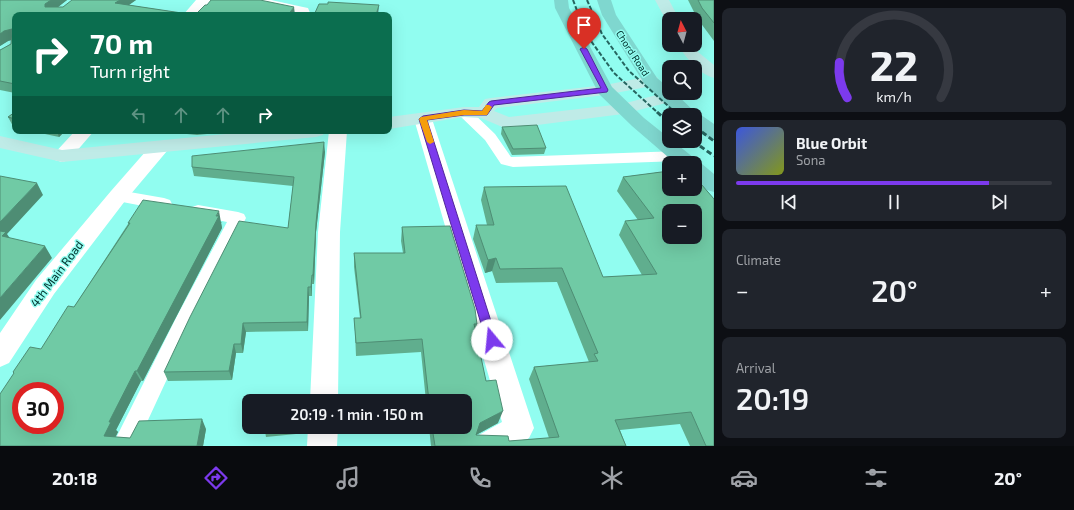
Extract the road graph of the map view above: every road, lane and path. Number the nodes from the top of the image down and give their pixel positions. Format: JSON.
{"nodes":[{"id":1,"x":204,"y":0,"type":"edge"},
{"id":2,"x":251,"y":0,"type":"edge"},
{"id":3,"x":561,"y":0,"type":"edge"},
{"id":4,"x":604,"y":0,"type":"edge"},
{"id":5,"x":662,"y":0,"type":"edge"},
{"id":6,"x":193,"y":12,"type":"edge"},
{"id":7,"x":303,"y":12,"type":"edge"},
{"id":8,"x":668,"y":12,"type":"edge"},
{"id":9,"x":690,"y":52,"type":"edge"},
{"id":10,"x":714,"y":73,"type":"edge"},
{"id":11,"x":651,"y":81,"type":"junction"},
{"id":12,"x":605,"y":90,"type":"junction"},
{"id":13,"x":662,"y":91,"type":"edge"},
{"id":14,"x":662,"y":99,"type":"edge"},
{"id":15,"x":672,"y":100,"type":"edge"},
{"id":16,"x":681,"y":108,"type":"edge"},
{"id":17,"x":623,"y":109,"type":"junction"},
{"id":18,"x":464,"y":112,"type":"junction"},
{"id":19,"x":484,"y":113,"type":"junction"},
{"id":20,"x":423,"y":119,"type":"junction"},
{"id":21,"x":392,"y":123,"type":"edge"},
{"id":22,"x":702,"y":124,"type":"edge"},
{"id":23,"x":714,"y":133,"type":"edge"},
{"id":24,"x":81,"y":134,"type":"edge"},
{"id":25,"x":259,"y":134,"type":"edge"},
{"id":26,"x":338,"y":134,"type":"edge"},
{"id":27,"x":240,"y":135,"type":"edge"},
{"id":28,"x":0,"y":142,"type":"edge"},
{"id":29,"x":160,"y":147,"type":"junction"},
{"id":30,"x":62,"y":156,"type":"junction"},
{"id":31,"x":678,"y":156,"type":"edge"},
{"id":32,"x":662,"y":160,"type":"edge"},
{"id":33,"x":702,"y":175,"type":"edge"},
{"id":34,"x":714,"y":185,"type":"edge"},
{"id":35,"x":118,"y":196,"type":"junction"},
{"id":36,"x":0,"y":355,"type":"edge"},
{"id":37,"x":324,"y":394,"type":"edge"},
{"id":38,"x":323,"y":434,"type":"edge"},
{"id":39,"x":124,"y":446,"type":"edge"},
{"id":40,"x":322,"y":446,"type":"edge"},
{"id":41,"x":487,"y":446,"type":"edge"}],
"edges":[{"from":1,"to":6,"type":"street"},
{"from":2,"to":7,"type":"street"},
{"from":3,"to":12,"type":"main road"},
{"from":4,"to":11,"type":"main road","name":"Chord Road"},
{"from":5,"to":8,"type":"main road"},
{"from":9,"to":10,"type":"main road"},
{"from":11,"to":12,"type":"main road"},
{"from":11,"to":13,"type":"main road","name":"Chord Road"},
{"from":12,"to":17,"type":"main road"},
{"from":12,"to":19,"type":"main road"},
{"from":14,"to":17,"type":"main road"},
{"from":15,"to":16,"type":"main road","name":"Chord Road"},
{"from":17,"to":19,"type":"main road"},
{"from":17,"to":31,"type":"main road"},
{"from":18,"to":19,"type":"main road"},
{"from":18,"to":20,"type":"main road"},
{"from":18,"to":32,"type":"lane"},
{"from":20,"to":21,"type":"main road"},
{"from":20,"to":41,"type":"street"},
{"from":22,"to":23,"type":"main road"},
{"from":24,"to":30,"type":"street"},
{"from":25,"to":27,"type":"main road"},
{"from":26,"to":37,"type":"street"},
{"from":27,"to":29,"type":"main road"},
{"from":28,"to":30,"type":"main road"},
{"from":29,"to":30,"type":"main road"},
{"from":29,"to":35,"type":"street","name":"4th Main Road"},
{"from":33,"to":34,"type":"main road"},
{"from":35,"to":36,"type":"street","name":"4th Main Road"},
{"from":35,"to":39,"type":"lane"},
{"from":38,"to":40,"type":"street"}]}
